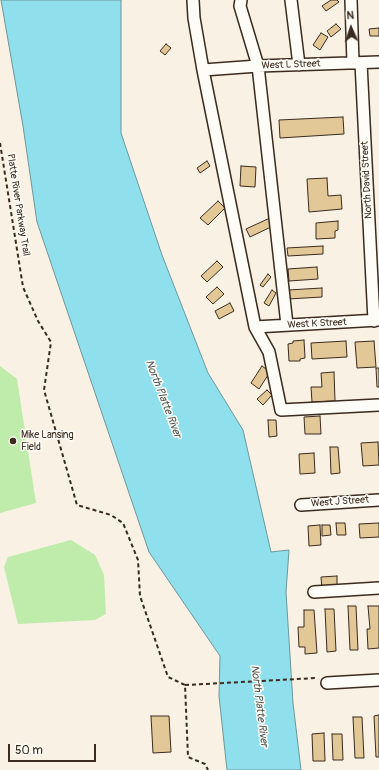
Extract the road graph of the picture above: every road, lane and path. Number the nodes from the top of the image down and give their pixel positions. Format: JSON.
{"nodes":[{"id":1,"x":193,"y":0,"type":"edge"},
{"id":2,"x":241,"y":0,"type":"edge"},
{"id":3,"x":291,"y":0,"type":"edge"},
{"id":4,"x":351,"y":0,"type":"edge"},
{"id":5,"x":379,"y":62,"type":"edge"},
{"id":6,"x":357,"y":63,"type":"junction"},
{"id":7,"x":299,"y":65,"type":"junction"},
{"id":8,"x":258,"y":66,"type":"junction"},
{"id":9,"x":203,"y":70,"type":"junction"},
{"id":10,"x":0,"y":143,"type":"edge"},
{"id":11,"x":377,"y":320,"type":"edge"},
{"id":12,"x":287,"y":325,"type":"junction"},
{"id":13,"x":255,"y":327,"type":"junction"},
{"id":14,"x":379,"y":405,"type":"edge"},
{"id":15,"x":379,"y":500,"type":"edge"},
{"id":16,"x":301,"y":505,"type":"dead end"},
{"id":17,"x":379,"y":588,"type":"edge"},
{"id":18,"x":314,"y":592,"type":"dead end"},
{"id":19,"x":303,"y":679,"type":"dead end"},
{"id":20,"x":379,"y":680,"type":"edge"},
{"id":21,"x":327,"y":683,"type":"dead end"},
{"id":22,"x":185,"y":685,"type":"junction"},
{"id":23,"x":208,"y":770,"type":"edge"}],
"edges":[{"from":1,"to":9,"type":"street"},
{"from":2,"to":8,"type":"street"},
{"from":3,"to":7,"type":"street"},
{"from":4,"to":6,"type":"street","name":"North David Street"},
{"from":5,"to":6,"type":"street","name":"West L Street"},
{"from":6,"to":7,"type":"street","name":"West L Street"},
{"from":6,"to":11,"type":"street","name":"North David Street"},
{"from":7,"to":8,"type":"street","name":"West L Street"},
{"from":8,"to":9,"type":"street","name":"West L Street"},
{"from":8,"to":12,"type":"street"},
{"from":9,"to":13,"type":"street"},
{"from":10,"to":22,"type":"path","name":"Platte River Parkway Trail"},
{"from":11,"to":12,"type":"street","name":"West K Street"},
{"from":12,"to":13,"type":"street","name":"West K Street"},
{"from":13,"to":14,"type":"street"},
{"from":15,"to":16,"type":"street","name":"West J Street"},
{"from":17,"to":18,"type":"street"},
{"from":19,"to":22,"type":"path"},
{"from":20,"to":21,"type":"street"},
{"from":22,"to":23,"type":"path"}]}
